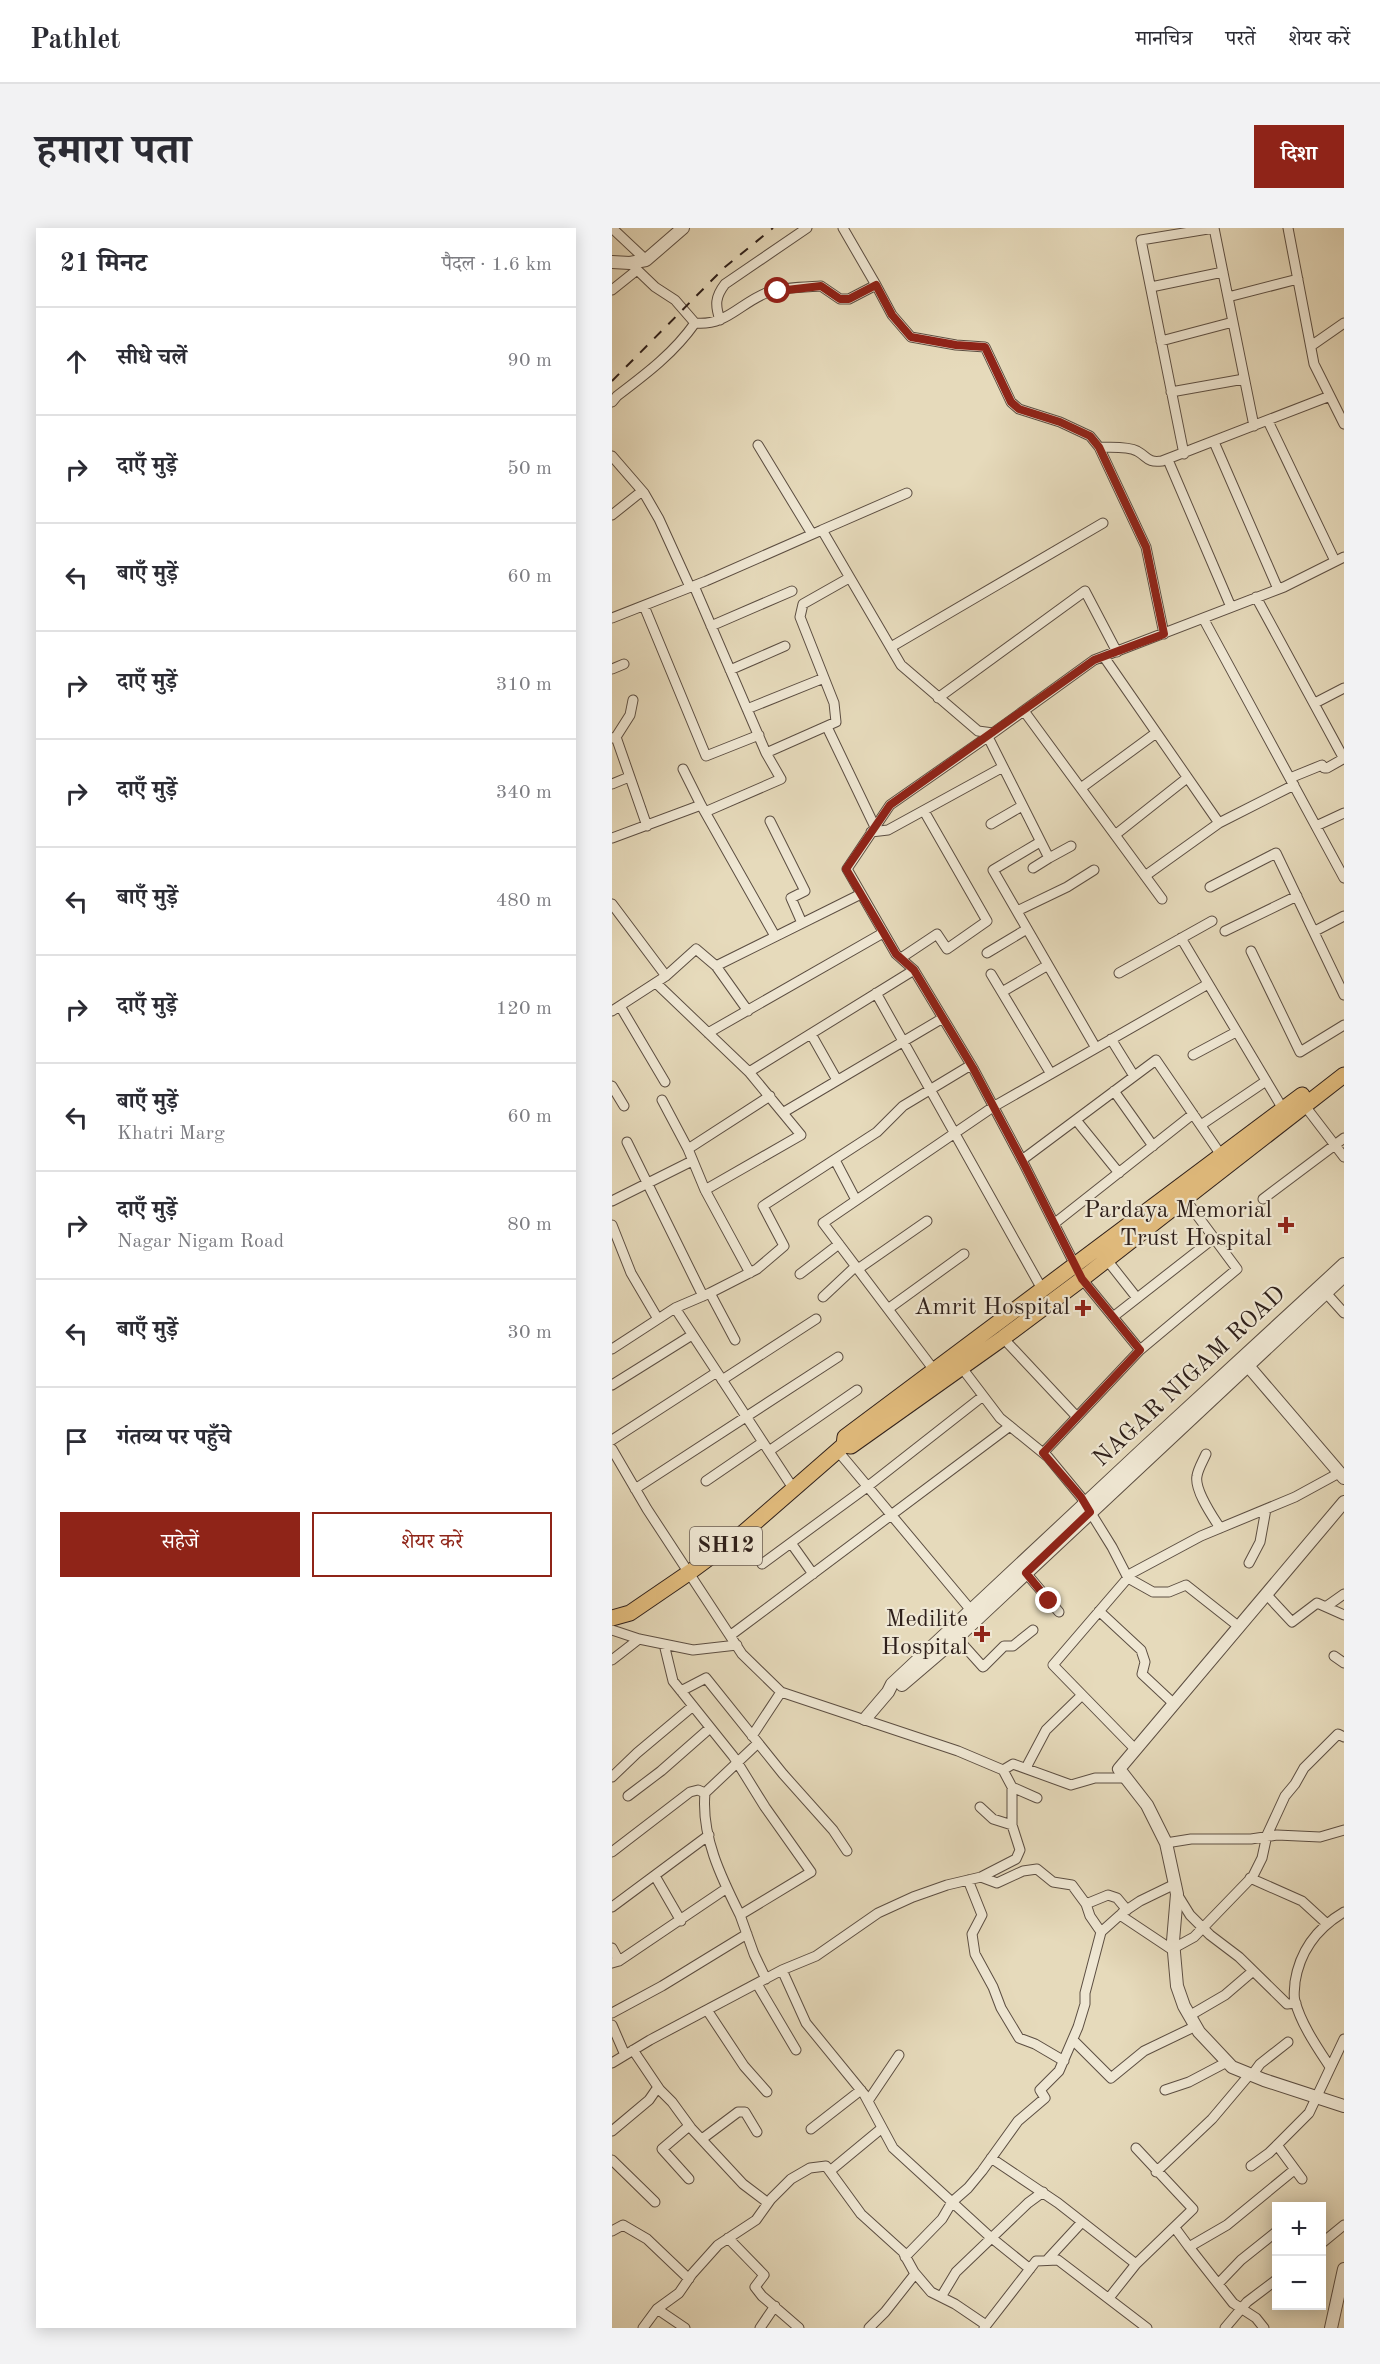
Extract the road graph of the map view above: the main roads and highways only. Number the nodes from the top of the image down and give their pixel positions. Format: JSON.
{"nodes":[{"id":1,"x":1344,"y":1063,"type":"edge"},
{"id":2,"x":1344,"y":1075,"type":"edge"},
{"id":3,"x":938,"y":1376,"type":"junction"},
{"id":4,"x":612,"y":1618,"type":"edge"}],
"edges":[{"from":1,"to":3,"type":"main road"},
{"from":2,"to":3,"type":"main road","number":"SH12"},
{"from":3,"to":4,"type":"main road","number":"SH12"}]}
